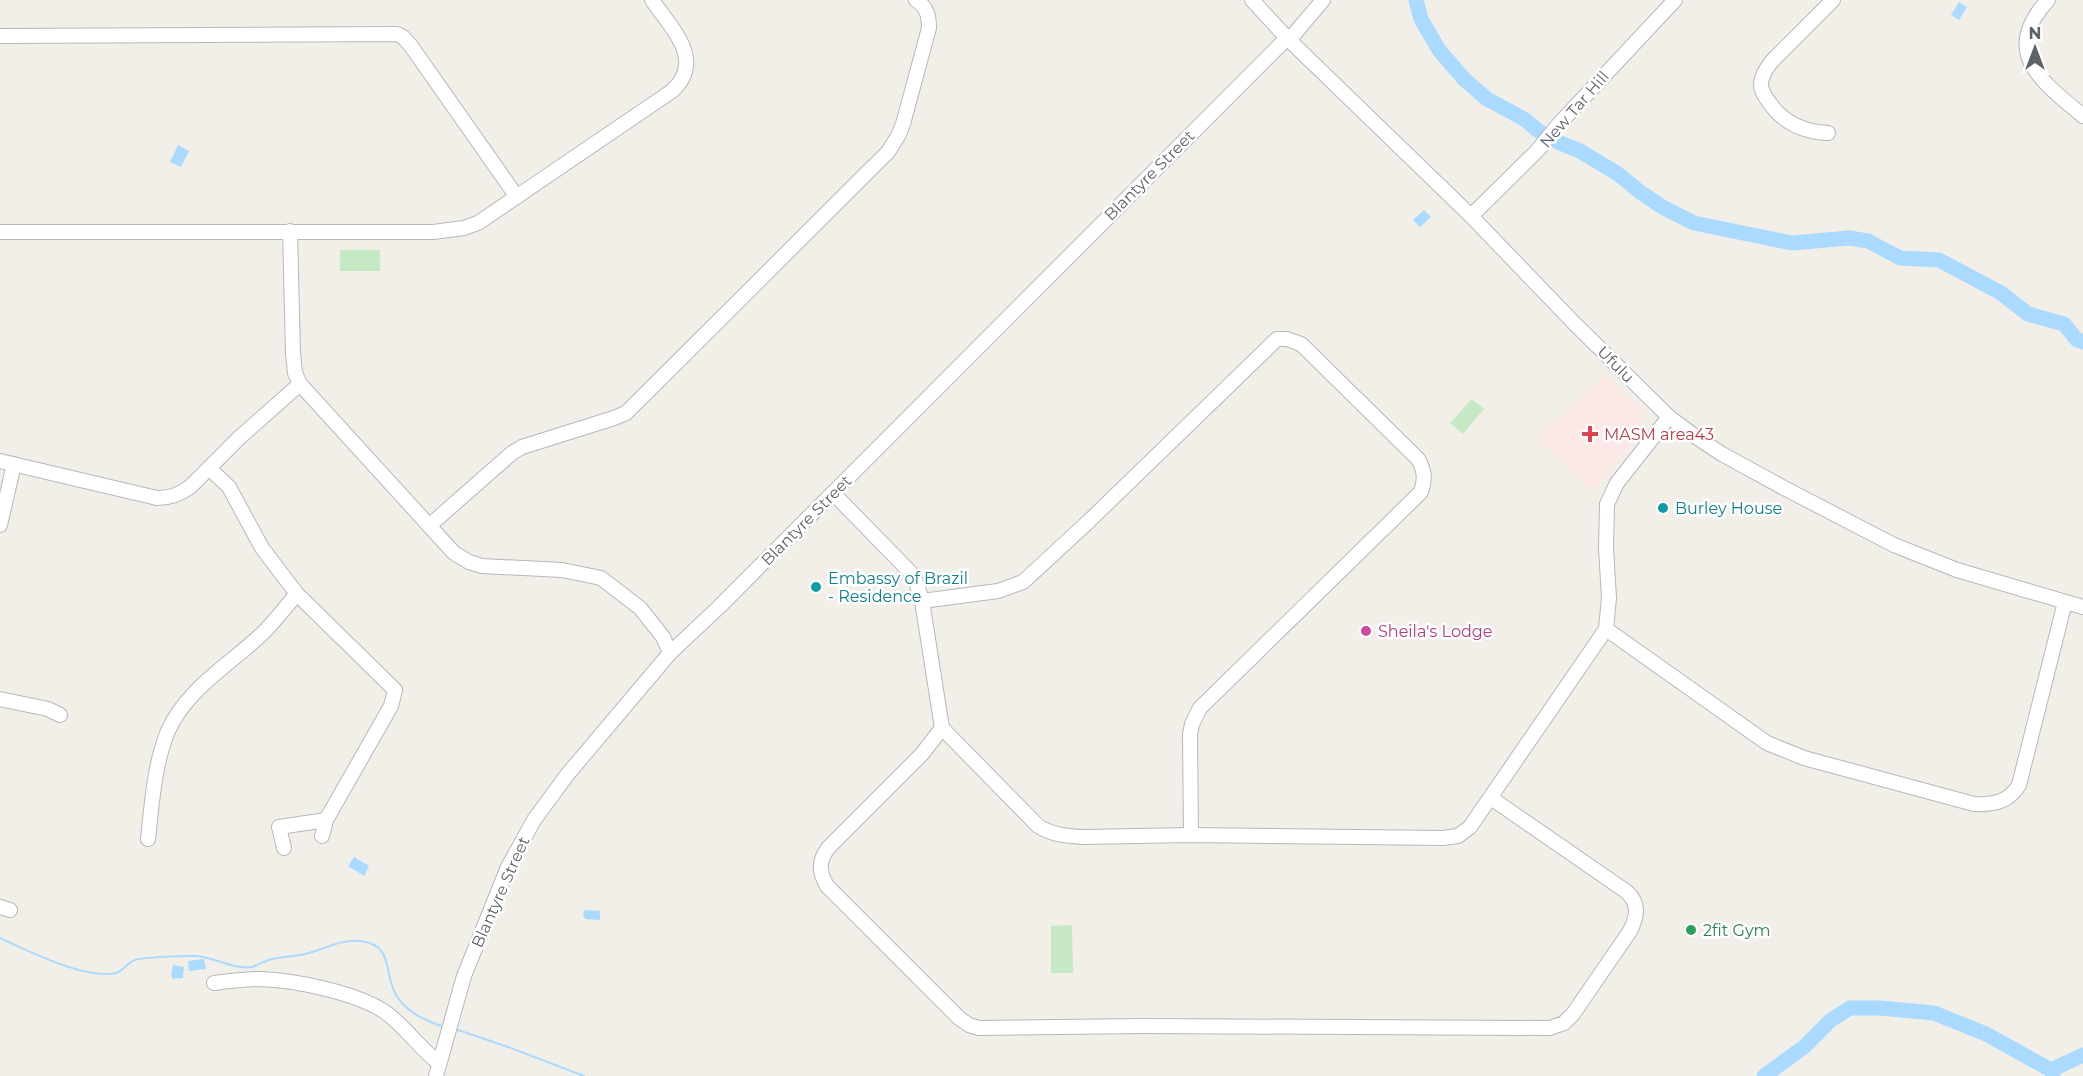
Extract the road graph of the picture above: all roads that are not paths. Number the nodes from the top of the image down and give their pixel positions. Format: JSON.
{"nodes":[{"id":1,"x":652,"y":0,"type":"edge"},
{"id":2,"x":916,"y":0,"type":"edge"},
{"id":3,"x":1252,"y":0,"type":"edge"},
{"id":4,"x":1323,"y":0,"type":"edge"},
{"id":5,"x":1675,"y":0,"type":"edge"},
{"id":6,"x":1833,"y":0,"type":"edge"},
{"id":7,"x":2048,"y":0,"type":"edge"},
{"id":8,"x":0,"y":36,"type":"edge"},
{"id":9,"x":1289,"y":39,"type":"junction"},
{"id":10,"x":2083,"y":116,"type":"edge"},
{"id":11,"x":1828,"y":133,"type":"dead end"},
{"id":12,"x":517,"y":197,"type":"junction"},
{"id":13,"x":1471,"y":216,"type":"junction"},
{"id":14,"x":290,"y":231,"type":"junction"},
{"id":15,"x":0,"y":232,"type":"edge"},
{"id":16,"x":300,"y":384,"type":"junction"},
{"id":17,"x":1669,"y":417,"type":"junction"},
{"id":18,"x":0,"y":461,"type":"edge"},
{"id":19,"x":14,"y":464,"type":"junction"},
{"id":20,"x":210,"y":469,"type":"junction"},
{"id":21,"x":832,"y":493,"type":"junction"},
{"id":22,"x":0,"y":525,"type":"edge"},
{"id":23,"x":430,"y":525,"type":"junction"},
{"id":24,"x":297,"y":594,"type":"junction"},
{"id":25,"x":922,"y":601,"type":"junction"},
{"id":26,"x":2066,"y":602,"type":"junction"},
{"id":27,"x":2083,"y":607,"type":"edge"},
{"id":28,"x":1606,"y":629,"type":"junction"},
{"id":29,"x":670,"y":653,"type":"junction"},
{"id":30,"x":0,"y":699,"type":"edge"},
{"id":31,"x":60,"y":715,"type":"dead end"},
{"id":32,"x":942,"y":728,"type":"junction"},
{"id":33,"x":1491,"y":798,"type":"junction"},
{"id":34,"x":326,"y":820,"type":"junction"},
{"id":35,"x":1191,"y":835,"type":"junction"},
{"id":36,"x":322,"y":836,"type":"dead end"},
{"id":37,"x":148,"y":839,"type":"dead end"},
{"id":38,"x":284,"y":848,"type":"dead end"},
{"id":39,"x":214,"y":983,"type":"dead end"},
{"id":40,"x":437,"y":1069,"type":"edge"}],
"edges":[{"from":1,"to":12,"type":"street"},
{"from":2,"to":23,"type":"street"},
{"from":3,"to":9,"type":"street","name":"Ufulu"},
{"from":4,"to":9,"type":"street","name":"Blantyre Street"},
{"from":5,"to":13,"type":"street","name":"New Tar Hill"},
{"from":6,"to":11,"type":"street"},
{"from":7,"to":10,"type":"street"},
{"from":8,"to":12,"type":"street"},
{"from":9,"to":13,"type":"street","name":"Ufulu"},
{"from":9,"to":21,"type":"street","name":"Blantyre Street"},
{"from":12,"to":14,"type":"street"},
{"from":13,"to":17,"type":"street","name":"Ufulu"},
{"from":14,"to":15,"type":"street"},
{"from":14,"to":16,"type":"street"},
{"from":16,"to":20,"type":"street"},
{"from":16,"to":23,"type":"street"},
{"from":17,"to":26,"type":"street","name":"Ufulu"},
{"from":17,"to":28,"type":"street"},
{"from":18,"to":19,"type":"street"},
{"from":19,"to":20,"type":"street"},
{"from":19,"to":22,"type":"street"},
{"from":20,"to":24,"type":"street"},
{"from":21,"to":25,"type":"street"},
{"from":21,"to":29,"type":"street","name":"Blantyre Street"},
{"from":23,"to":29,"type":"street"},
{"from":24,"to":34,"type":"street"},
{"from":24,"to":37,"type":"street"},
{"from":25,"to":32,"type":"street"},
{"from":25,"to":35,"type":"street"},
{"from":26,"to":27,"type":"street","name":"Ufulu"},
{"from":26,"to":28,"type":"street"},
{"from":28,"to":33,"type":"street"},
{"from":29,"to":40,"type":"street","name":"Blantyre Street"},
{"from":30,"to":31,"type":"street"},
{"from":32,"to":33,"type":"street"},
{"from":32,"to":35,"type":"street"},
{"from":33,"to":35,"type":"street"},
{"from":34,"to":36,"type":"street"},
{"from":34,"to":38,"type":"street"},
{"from":39,"to":40,"type":"street"}]}
